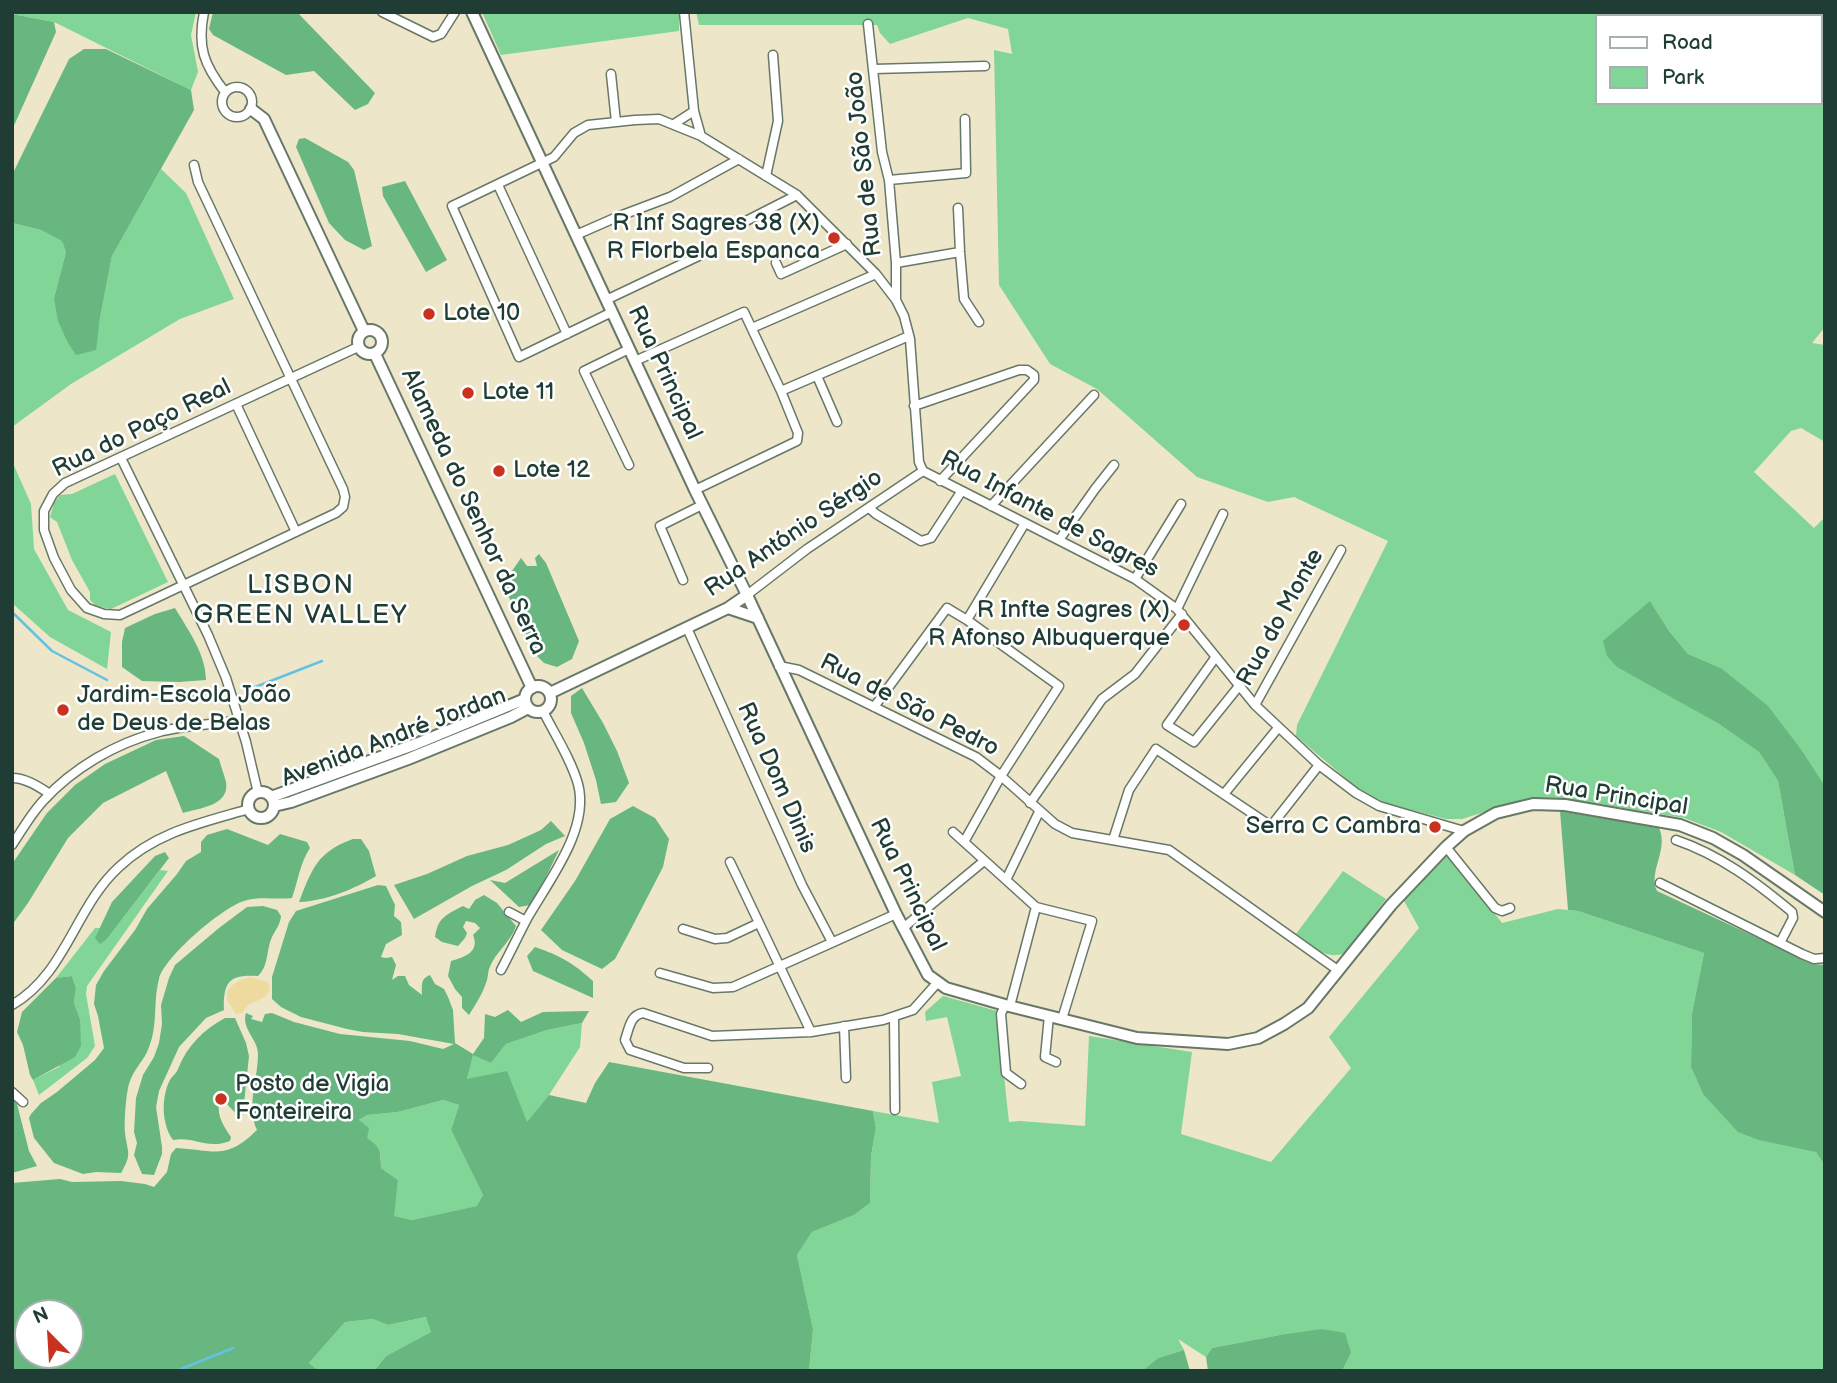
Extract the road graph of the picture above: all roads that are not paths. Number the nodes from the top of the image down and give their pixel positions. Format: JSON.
{"nodes":[{"id":1,"x":204,"y":12,"type":"edge"},
{"id":2,"x":383,"y":12,"type":"edge"},
{"id":3,"x":455,"y":12,"type":"edge"},
{"id":4,"x":472,"y":12,"type":"edge"},
{"id":5,"x":684,"y":12,"type":"edge"},
{"id":6,"x":869,"y":24,"type":"dead end"},
{"id":7,"x":773,"y":55,"type":"dead end"},
{"id":8,"x":985,"y":66,"type":"dead end"},
{"id":9,"x":874,"y":69,"type":"junction"},
{"id":10,"x":611,"y":74,"type":"dead end"},
{"id":11,"x":225,"y":92,"type":"junction"},
{"id":12,"x":251,"y":109,"type":"junction"},
{"id":13,"x":694,"y":111,"type":"junction"},
{"id":14,"x":965,"y":119,"type":"dead end"},
{"id":15,"x":616,"y":122,"type":"junction"},
{"id":16,"x":674,"y":124,"type":"junction"},
{"id":17,"x":701,"y":136,"type":"junction"},
{"id":18,"x":739,"y":159,"type":"junction"},
{"id":19,"x":542,"y":163,"type":"junction"},
{"id":20,"x":194,"y":165,"type":"dead end"},
{"id":21,"x":766,"y":176,"type":"junction"},
{"id":22,"x":889,"y":180,"type":"junction"},
{"id":23,"x":498,"y":185,"type":"junction"},
{"id":24,"x":797,"y":195,"type":"junction"},
{"id":25,"x":958,"y":208,"type":"dead end"},
{"id":26,"x":744,"y":222,"type":"dead end"},
{"id":27,"x":576,"y":235,"type":"junction"},
{"id":28,"x":846,"y":244,"type":"junction"},
{"id":29,"x":960,"y":252,"type":"junction"},
{"id":30,"x":703,"y":254,"type":"dead end"},
{"id":31,"x":776,"y":263,"type":"dead end"},
{"id":32,"x":896,"y":263,"type":"junction"},
{"id":33,"x":876,"y":274,"type":"junction"},
{"id":34,"x":606,"y":300,"type":"junction"},
{"id":35,"x":896,"y":300,"type":"junction"},
{"id":36,"x":612,"y":312,"type":"junction"},
{"id":37,"x":979,"y":322,"type":"dead end"},
{"id":38,"x":752,"y":328,"type":"junction"},
{"id":39,"x":364,"y":331,"type":"junction"},
{"id":40,"x":567,"y":334,"type":"junction"},
{"id":41,"x":909,"y":336,"type":"junction"},
{"id":42,"x":358,"y":347,"type":"junction"},
{"id":43,"x":629,"y":349,"type":"junction"},
{"id":44,"x":375,"y":354,"type":"junction"},
{"id":45,"x":635,"y":361,"type":"junction"},
{"id":46,"x":817,"y":376,"type":"junction"},
{"id":47,"x":291,"y":378,"type":"junction"},
{"id":48,"x":781,"y":391,"type":"junction"},
{"id":49,"x":1094,"y":395,"type":"dead end"},
{"id":50,"x":236,"y":404,"type":"junction"},
{"id":51,"x":914,"y":406,"type":"junction"},
{"id":52,"x":837,"y":422,"type":"dead end"},
{"id":53,"x":121,"y":458,"type":"junction"},
{"id":54,"x":629,"y":465,"type":"dead end"},
{"id":55,"x":1114,"y":465,"type":"dead end"},
{"id":56,"x":923,"y":471,"type":"junction"},
{"id":57,"x":940,"y":481,"type":"junction"},
{"id":58,"x":695,"y":490,"type":"junction"},
{"id":59,"x":961,"y":492,"type":"junction"},
{"id":60,"x":1181,"y":504,"type":"dead end"},
{"id":61,"x":702,"y":505,"type":"junction"},
{"id":62,"x":991,"y":506,"type":"junction"},
{"id":63,"x":869,"y":508,"type":"junction"},
{"id":64,"x":1223,"y":514,"type":"dead end"},
{"id":65,"x":1025,"y":523,"type":"junction"},
{"id":66,"x":296,"y":532,"type":"junction"},
{"id":67,"x":1059,"y":540,"type":"junction"},
{"id":68,"x":1340,"y":550,"type":"dead end"},
{"id":69,"x":1135,"y":579,"type":"junction"},
{"id":70,"x":683,"y":580,"type":"dead end"},
{"id":71,"x":183,"y":586,"type":"junction"},
{"id":72,"x":747,"y":595,"type":"junction"},
{"id":73,"x":728,"y":608,"type":"junction"},
{"id":74,"x":1179,"y":611,"type":"junction"},
{"id":75,"x":758,"y":618,"type":"junction"},
{"id":76,"x":967,"y":620,"type":"junction"},
{"id":77,"x":687,"y":628,"type":"junction"},
{"id":78,"x":1216,"y":658,"type":"junction"},
{"id":79,"x":779,"y":666,"type":"junction"},
{"id":80,"x":1239,"y":686,"type":"junction"},
{"id":81,"x":532,"y":688,"type":"junction"},
{"id":82,"x":550,"y":693,"type":"junction"},
{"id":83,"x":527,"y":704,"type":"junction"},
{"id":84,"x":1255,"y":705,"type":"junction"},
{"id":85,"x":874,"y":707,"type":"junction"},
{"id":86,"x":543,"y":711,"type":"junction"},
{"id":87,"x":239,"y":720,"type":"junction"},
{"id":88,"x":1278,"y":728,"type":"junction"},
{"id":89,"x":1319,"y":765,"type":"junction"},
{"id":90,"x":1001,"y":776,"type":"junction"},
{"id":91,"x":12,"y":778,"type":"edge"},
{"id":92,"x":258,"y":793,"type":"junction"},
{"id":93,"x":50,"y":794,"type":"junction"},
{"id":94,"x":1224,"y":794,"type":"junction"},
{"id":95,"x":272,"y":801,"type":"junction"},
{"id":96,"x":1030,"y":803,"type":"junction"},
{"id":97,"x":249,"y":809,"type":"junction"},
{"id":98,"x":1039,"y":811,"type":"junction"},
{"id":99,"x":1464,"y":831,"type":"junction"},
{"id":100,"x":953,"y":832,"type":"dead end"},
{"id":101,"x":1113,"y":840,"type":"junction"},
{"id":102,"x":1676,"y":840,"type":"dead end"},
{"id":103,"x":964,"y":842,"type":"junction"},
{"id":104,"x":12,"y":845,"type":"edge"},
{"id":105,"x":1446,"y":847,"type":"junction"},
{"id":106,"x":730,"y":862,"type":"dead end"},
{"id":107,"x":984,"y":862,"type":"junction"},
{"id":108,"x":1006,"y":880,"type":"junction"},
{"id":109,"x":1660,"y":883,"type":"dead end"},
{"id":110,"x":1036,"y":907,"type":"junction"},
{"id":111,"x":1510,"y":908,"type":"dead end"},
{"id":112,"x":509,"y":912,"type":"dead end"},
{"id":113,"x":1825,"y":913,"type":"edge"},
{"id":114,"x":896,"y":914,"type":"junction"},
{"id":115,"x":526,"y":921,"type":"junction"},
{"id":116,"x":759,"y":923,"type":"junction"},
{"id":117,"x":903,"y":928,"type":"junction"},
{"id":118,"x":683,"y":929,"type":"dead end"},
{"id":119,"x":832,"y":942,"type":"junction"},
{"id":120,"x":1780,"y":943,"type":"junction"},
{"id":121,"x":1825,"y":958,"type":"edge"},
{"id":122,"x":780,"y":966,"type":"junction"},
{"id":123,"x":501,"y":970,"type":"dead end"},
{"id":124,"x":1339,"y":971,"type":"junction"},
{"id":125,"x":660,"y":973,"type":"dead end"},
{"id":126,"x":938,"y":982,"type":"junction"},
{"id":127,"x":12,"y":1006,"type":"edge"},
{"id":128,"x":1008,"y":1006,"type":"junction"},
{"id":129,"x":12,"y":1015,"type":"edge"},
{"id":130,"x":1049,"y":1016,"type":"junction"},
{"id":131,"x":894,"y":1017,"type":"junction"},
{"id":132,"x":1062,"y":1019,"type":"junction"},
{"id":133,"x":844,"y":1027,"type":"junction"},
{"id":134,"x":811,"y":1032,"type":"junction"},
{"id":135,"x":1056,"y":1062,"type":"dead end"},
{"id":136,"x":708,"y":1068,"type":"dead end"},
{"id":137,"x":846,"y":1078,"type":"dead end"},
{"id":138,"x":1021,"y":1083,"type":"dead end"},
{"id":139,"x":12,"y":1092,"type":"edge"},
{"id":140,"x":23,"y":1102,"type":"dead end"},
{"id":141,"x":895,"y":1110,"type":"dead end"}],
"edges":[{"from":1,"to":11,"type":"street"},
{"from":2,"to":3,"type":"street"},
{"from":4,"to":19,"type":"street","name":"Rua Principal"},
{"from":5,"to":13,"type":"street"},
{"from":6,"to":9,"type":"street","name":"Rua de São João"},
{"from":7,"to":21,"type":"street"},
{"from":8,"to":9,"type":"street"},
{"from":9,"to":22,"type":"street","name":"Rua de São João"},
{"from":10,"to":15,"type":"street"},
{"from":11,"to":12,"type":"street"},
{"from":11,"to":12,"type":"street"},
{"from":12,"to":39,"type":"street"},
{"from":13,"to":16,"type":"street"},
{"from":13,"to":17,"type":"street"},
{"from":14,"to":22,"type":"street"},
{"from":15,"to":16,"type":"street","name":"Rua Infante de Sagres"},
{"from":15,"to":19,"type":"street","name":"Rua Infante de Sagres"},
{"from":16,"to":17,"type":"street","name":"Rua Infante de Sagres"},
{"from":17,"to":18,"type":"street","name":"Rua Infante de Sagres"},
{"from":18,"to":21,"type":"street","name":"Rua Infante de Sagres"},
{"from":18,"to":27,"type":"street"},
{"from":19,"to":23,"type":"street","name":"Rua Infante de Sagres"},
{"from":19,"to":27,"type":"street","name":"Rua Principal"},
{"from":20,"to":47,"type":"street","name":"Rua do Paço Real"},
{"from":21,"to":24,"type":"street","name":"Rua Infante de Sagres"},
{"from":22,"to":32,"type":"street","name":"Rua de São João"},
{"from":23,"to":40,"type":"street"},
{"from":23,"to":40,"type":"street","name":"Rua Infante de Sagres"},
{"from":24,"to":26,"type":"street"},
{"from":24,"to":28,"type":"street","name":"Rua Infante de Sagres"},
{"from":25,"to":29,"type":"street"},
{"from":27,"to":34,"type":"street","name":"Rua Principal"},
{"from":28,"to":31,"type":"street"},
{"from":28,"to":33,"type":"street","name":"Rua Infante de Sagres"},
{"from":29,"to":32,"type":"street"},
{"from":29,"to":37,"type":"street"},
{"from":30,"to":34,"type":"street"},
{"from":32,"to":35,"type":"street","name":"Rua de São João"},
{"from":33,"to":35,"type":"street","name":"Rua Infante de Sagres"},
{"from":33,"to":38,"type":"street"},
{"from":34,"to":36,"type":"street","name":"Rua Principal"},
{"from":35,"to":41,"type":"street","name":"Rua Infante de Sagres"},
{"from":36,"to":40,"type":"street"},
{"from":36,"to":43,"type":"street","name":"Rua Principal"},
{"from":38,"to":45,"type":"street"},
{"from":38,"to":48,"type":"street"},
{"from":39,"to":42,"type":"street"},
{"from":39,"to":44,"type":"street"},
{"from":41,"to":46,"type":"street"},
{"from":41,"to":51,"type":"street","name":"Rua Infante de Sagres"},
{"from":42,"to":44,"type":"street"},
{"from":42,"to":47,"type":"street","name":"Rua do Paço Real"},
{"from":43,"to":45,"type":"street","name":"Rua Principal"},
{"from":43,"to":54,"type":"street"},
{"from":44,"to":81,"type":"street","name":"Alameda do Senhor da Serra"},
{"from":45,"to":58,"type":"street","name":"Rua Principal"},
{"from":46,"to":48,"type":"street"},
{"from":46,"to":52,"type":"street"},
{"from":47,"to":50,"type":"street","name":"Rua do Paço Real"},
{"from":47,"to":66,"type":"street","name":"Rua do Paço Real"},
{"from":48,"to":58,"type":"street"},
{"from":49,"to":62,"type":"street"},
{"from":50,"to":53,"type":"street","name":"Rua do Paço Real"},
{"from":50,"to":66,"type":"street"},
{"from":51,"to":56,"type":"street","name":"Rua Infante de Sagres"},
{"from":51,"to":57,"type":"street"},
{"from":53,"to":71,"type":"street"},
{"from":53,"to":71,"type":"street","name":"Rua do Paço Real"},
{"from":55,"to":67,"type":"street"},
{"from":56,"to":57,"type":"street","name":"Rua Infante de Sagres"},
{"from":56,"to":63,"type":"street","name":"Rua António Sérgio"},
{"from":57,"to":59,"type":"street","name":"Rua Infante de Sagres"},
{"from":58,"to":61,"type":"street","name":"Rua Principal"},
{"from":59,"to":62,"type":"street","name":"Rua Infante de Sagres"},
{"from":59,"to":63,"type":"street"},
{"from":60,"to":69,"type":"street"},
{"from":61,"to":70,"type":"street"},
{"from":61,"to":72,"type":"street","name":"Rua Principal"},
{"from":62,"to":65,"type":"street","name":"Rua Infante de Sagres"},
{"from":63,"to":72,"type":"street","name":"Rua António Sérgio"},
{"from":64,"to":74,"type":"street"},
{"from":65,"to":67,"type":"street","name":"Rua Infante de Sagres"},
{"from":65,"to":76,"type":"street"},
{"from":66,"to":71,"type":"street","name":"Rua do Paço Real"},
{"from":67,"to":69,"type":"street","name":"Rua Infante de Sagres"},
{"from":68,"to":84,"type":"street","name":"Rua do Monte"},
{"from":69,"to":74,"type":"street","name":"Rua Infante de Sagres"},
{"from":71,"to":87,"type":"street"},
{"from":72,"to":73,"type":"street","name":"Rua António Sérgio"},
{"from":72,"to":75,"type":"street","name":"Rua Principal"},
{"from":73,"to":75,"type":"street"},
{"from":73,"to":77,"type":"street","name":"Rua António Sérgio"},
{"from":74,"to":78,"type":"street","name":"Rua Infante de Sagres"},
{"from":74,"to":96,"type":"street"},
{"from":75,"to":79,"type":"street","name":"Rua Principal"},
{"from":76,"to":85,"type":"street"},
{"from":76,"to":90,"type":"street"},
{"from":77,"to":82,"type":"street","name":"Rua António Sérgio"},
{"from":77,"to":119,"type":"street","name":"Rua Dom Dinis"},
{"from":78,"to":80,"type":"street","name":"Rua Infante de Sagres"},
{"from":78,"to":80,"type":"street"},
{"from":79,"to":85,"type":"street","name":"Rua de São Pedro"},
{"from":79,"to":114,"type":"street","name":"Rua Principal"},
{"from":80,"to":84,"type":"street","name":"Rua Infante de Sagres"},
{"from":81,"to":82,"type":"street"},
{"from":81,"to":83,"type":"street"},
{"from":82,"to":86,"type":"street"},
{"from":83,"to":86,"type":"street"},
{"from":83,"to":95,"type":"street","name":"Avenida André Jordan"},
{"from":84,"to":88,"type":"street","name":"Rua Infante de Sagres"},
{"from":85,"to":90,"type":"street","name":"Rua de São Pedro"},
{"from":86,"to":115,"type":"street"},
{"from":87,"to":92,"type":"street"},
{"from":87,"to":93,"type":"street"},
{"from":88,"to":89,"type":"street","name":"Rua Infante de Sagres"},
{"from":88,"to":94,"type":"street"},
{"from":89,"to":94,"type":"street"},
{"from":89,"to":99,"type":"street","name":"Rua Infante de Sagres"},
{"from":90,"to":96,"type":"street","name":"Rua de São Pedro"},
{"from":90,"to":103,"type":"street"},
{"from":91,"to":93,"type":"street"},
{"from":92,"to":95,"type":"street"},
{"from":92,"to":97,"type":"street"},
{"from":93,"to":104,"type":"street"},
{"from":94,"to":101,"type":"street"},
{"from":95,"to":97,"type":"street"},
{"from":96,"to":98,"type":"street","name":"Rua de São Pedro"},
{"from":97,"to":127,"type":"street"},
{"from":98,"to":101,"type":"street","name":"Rua de São Pedro"},
{"from":98,"to":108,"type":"street"},
{"from":99,"to":105,"type":"street","name":"Rua Principal"},
{"from":99,"to":113,"type":"street","name":"Rua Principal"},
{"from":100,"to":103,"type":"street"},
{"from":101,"to":124,"type":"street","name":"Rua de São Pedro"},
{"from":102,"to":120,"type":"street"},
{"from":103,"to":107,"type":"street"},
{"from":105,"to":111,"type":"street"},
{"from":105,"to":124,"type":"street","name":"Rua Principal"},
{"from":106,"to":116,"type":"street"},
{"from":107,"to":108,"type":"street"},
{"from":107,"to":117,"type":"street"},
{"from":108,"to":110,"type":"street"},
{"from":109,"to":120,"type":"street"},
{"from":110,"to":128,"type":"street"},
{"from":110,"to":132,"type":"street"},
{"from":112,"to":115,"type":"street"},
{"from":114,"to":117,"type":"street","name":"Rua Principal"},
{"from":114,"to":119,"type":"street"},
{"from":115,"to":123,"type":"street"},
{"from":116,"to":118,"type":"street"},
{"from":116,"to":122,"type":"street"},
{"from":117,"to":126,"type":"street","name":"Rua Principal"},
{"from":119,"to":122,"type":"street"},
{"from":120,"to":121,"type":"street"},
{"from":122,"to":125,"type":"street"},
{"from":122,"to":134,"type":"street"},
{"from":124,"to":132,"type":"street","name":"Rua Principal"},
{"from":126,"to":128,"type":"street","name":"Rua Principal"},
{"from":126,"to":131,"type":"street"},
{"from":127,"to":129,"type":"street"},
{"from":128,"to":130,"type":"street","name":"Rua Principal"},
{"from":128,"to":138,"type":"street"},
{"from":130,"to":132,"type":"street","name":"Rua Principal"},
{"from":130,"to":135,"type":"street"},
{"from":131,"to":133,"type":"street"},
{"from":131,"to":141,"type":"street"},
{"from":133,"to":134,"type":"street"},
{"from":133,"to":137,"type":"street"},
{"from":134,"to":136,"type":"street"},
{"from":139,"to":140,"type":"street"}]}
